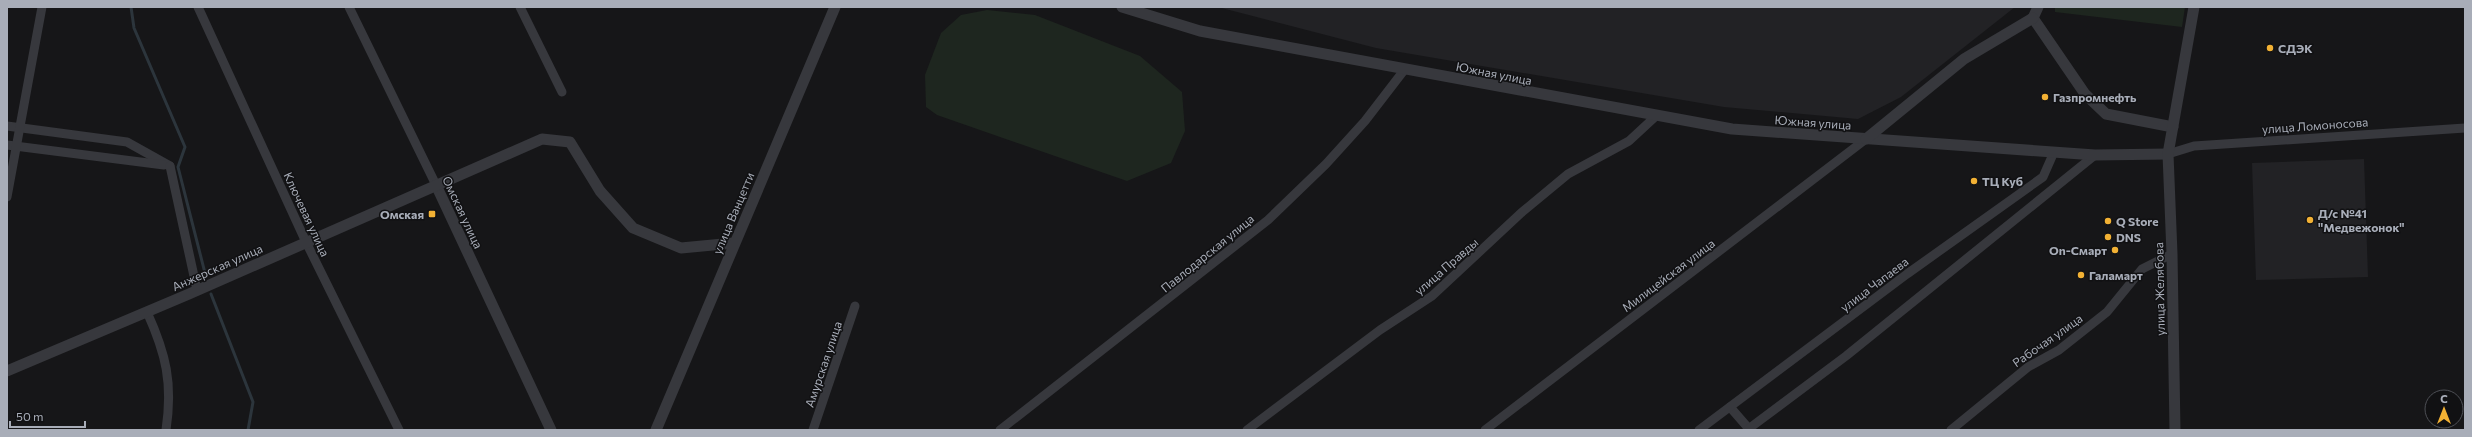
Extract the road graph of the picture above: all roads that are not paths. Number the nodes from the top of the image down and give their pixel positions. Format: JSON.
{"nodes":[{"id":1,"x":42,"y":7,"type":"edge"},
{"id":2,"x":198,"y":7,"type":"edge"},
{"id":3,"x":349,"y":7,"type":"edge"},
{"id":4,"x":520,"y":7,"type":"edge"},
{"id":5,"x":835,"y":7,"type":"edge"},
{"id":6,"x":1122,"y":7,"type":"edge"},
{"id":7,"x":2038,"y":7,"type":"edge"},
{"id":8,"x":2194,"y":7,"type":"edge"},
{"id":9,"x":2033,"y":18,"type":"junction"},
{"id":10,"x":1405,"y":69,"type":"junction"},
{"id":11,"x":562,"y":92,"type":"dead end"},
{"id":12,"x":1656,"y":116,"type":"junction"},
{"id":13,"x":7,"y":126,"type":"edge"},
{"id":14,"x":2173,"y":127,"type":"junction"},
{"id":15,"x":21,"y":128,"type":"junction"},
{"id":16,"x":2465,"y":128,"type":"edge"},
{"id":17,"x":1866,"y":139,"type":"junction"},
{"id":18,"x":12,"y":146,"type":"edge"},
{"id":19,"x":2054,"y":152,"type":"junction"},
{"id":20,"x":2168,"y":154,"type":"junction"},
{"id":21,"x":2095,"y":155,"type":"junction"},
{"id":22,"x":170,"y":166,"type":"junction"},
{"id":23,"x":436,"y":185,"type":"junction"},
{"id":24,"x":7,"y":197,"type":"edge"},
{"id":25,"x":306,"y":242,"type":"junction"},
{"id":26,"x":734,"y":243,"type":"junction"},
{"id":27,"x":2172,"y":254,"type":"junction"},
{"id":28,"x":197,"y":290,"type":"junction"},
{"id":29,"x":855,"y":306,"type":"dead end"},
{"id":30,"x":147,"y":312,"type":"junction"},
{"id":31,"x":7,"y":371,"type":"edge"},
{"id":32,"x":1730,"y":407,"type":"junction"},
{"id":33,"x":166,"y":430,"type":"edge"},
{"id":34,"x":399,"y":430,"type":"edge"},
{"id":35,"x":551,"y":430,"type":"edge"},
{"id":36,"x":656,"y":430,"type":"edge"},
{"id":37,"x":813,"y":430,"type":"edge"},
{"id":38,"x":1000,"y":430,"type":"edge"},
{"id":39,"x":1247,"y":430,"type":"edge"},
{"id":40,"x":1485,"y":430,"type":"edge"},
{"id":41,"x":1699,"y":430,"type":"edge"},
{"id":42,"x":1749,"y":430,"type":"edge"},
{"id":43,"x":1951,"y":430,"type":"edge"},
{"id":44,"x":2175,"y":430,"type":"edge"}],
"edges":[{"from":1,"to":15,"type":"street"},
{"from":2,"to":25,"type":"street","name":"Ключевая улица"},
{"from":3,"to":23,"type":"street","name":"Омская улица"},
{"from":4,"to":11,"type":"street"},
{"from":5,"to":26,"type":"street","name":"улица Ванцетти"},
{"from":6,"to":10,"type":"street","name":"Южная улица"},
{"from":7,"to":9,"type":"street"},
{"from":8,"to":14,"type":"street","name":"улица Желябова"},
{"from":9,"to":14,"type":"street"},
{"from":9,"to":17,"type":"street"},
{"from":10,"to":12,"type":"street","name":"Южная улица"},
{"from":10,"to":38,"type":"street","name":"Павлодарская улица"},
{"from":12,"to":17,"type":"street","name":"Южная улица"},
{"from":12,"to":39,"type":"street","name":"улица Правды"},
{"from":13,"to":15,"type":"street"},
{"from":14,"to":20,"type":"street","name":"улица Желябова"},
{"from":15,"to":18,"type":"street"},
{"from":15,"to":22,"type":"street"},
{"from":16,"to":20,"type":"street","name":"улица Ломоносова"},
{"from":17,"to":19,"type":"street","name":"Южная улица"},
{"from":17,"to":40,"type":"street","name":"Милицейская улица"},
{"from":18,"to":22,"type":"street"},
{"from":18,"to":24,"type":"street"},
{"from":19,"to":21,"type":"street","name":"Южная улица"},
{"from":19,"to":32,"type":"street","name":"улица Чапаева"},
{"from":20,"to":21,"type":"street","name":"Южная улица"},
{"from":20,"to":27,"type":"street","name":"улица Желябова"},
{"from":21,"to":42,"type":"street"},
{"from":22,"to":28,"type":"street"},
{"from":23,"to":25,"type":"street","name":"Анжерская улица"},
{"from":23,"to":26,"type":"street","name":"Анжерская улица"},
{"from":23,"to":35,"type":"street","name":"Омская улица"},
{"from":25,"to":28,"type":"street","name":"Анжерская улица"},
{"from":25,"to":34,"type":"street","name":"Ключевая улица"},
{"from":26,"to":36,"type":"street","name":"улица Ванцетти"},
{"from":27,"to":43,"type":"street","name":"Рабочая улица"},
{"from":27,"to":44,"type":"street","name":"улица Желябова"},
{"from":28,"to":30,"type":"street","name":"Анжерская улица"},
{"from":29,"to":37,"type":"street","name":"Амурская улица"},
{"from":30,"to":31,"type":"street","name":"Анжерская улица"},
{"from":30,"to":33,"type":"street"},
{"from":32,"to":41,"type":"street","name":"улица Чапаева"},
{"from":32,"to":42,"type":"street"}]}
